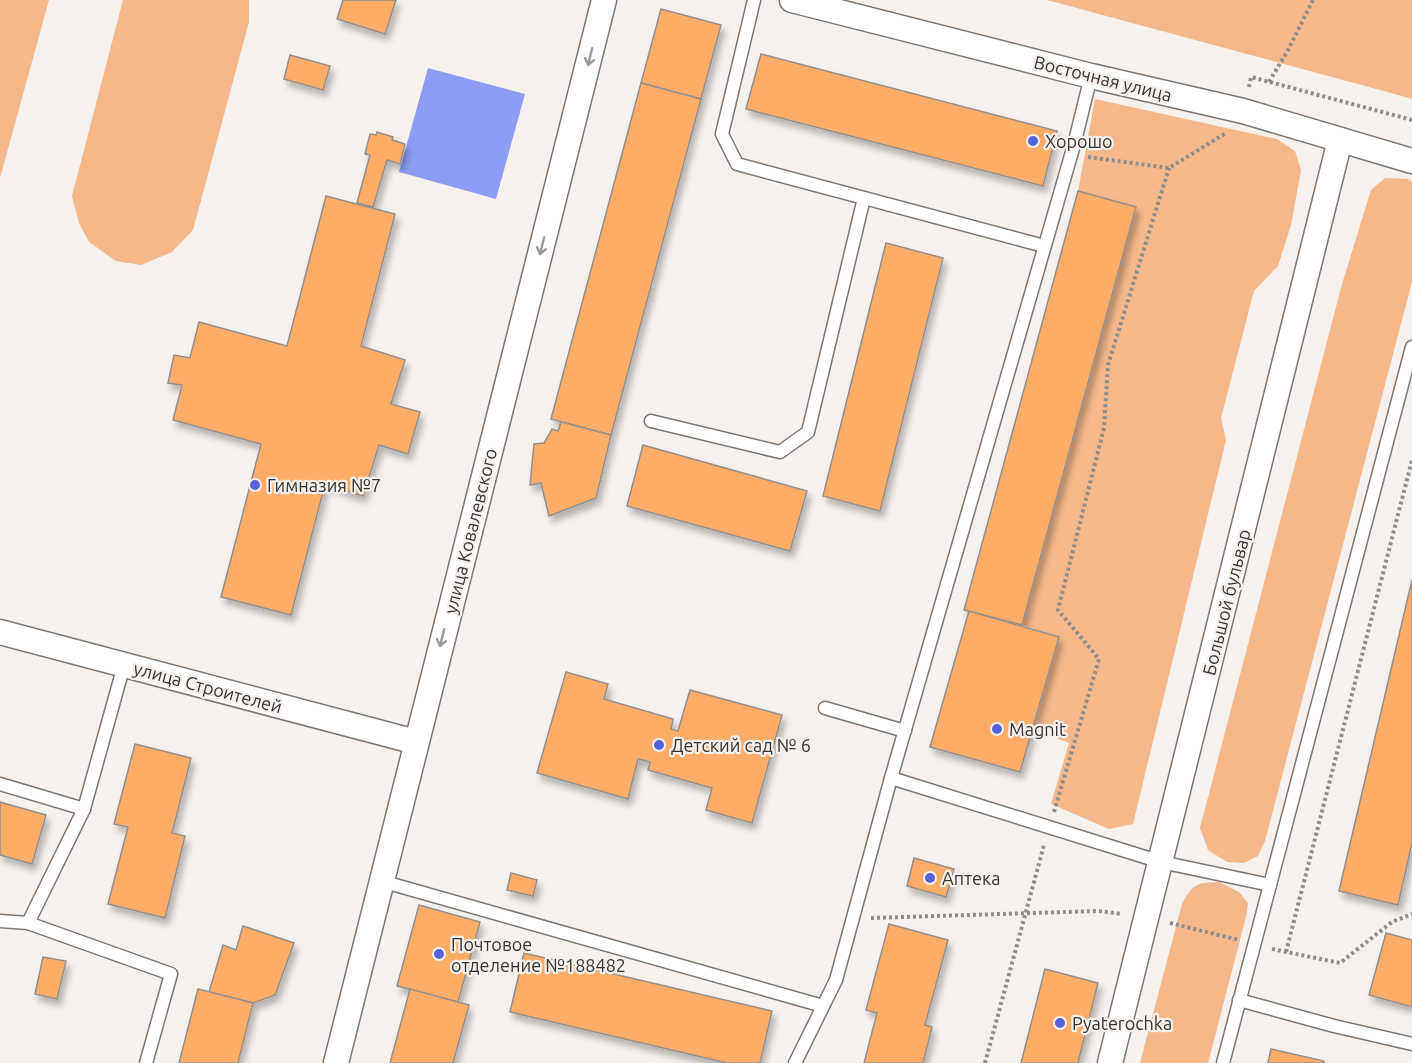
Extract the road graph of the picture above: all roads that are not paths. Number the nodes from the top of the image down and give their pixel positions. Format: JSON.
{"nodes":[{"id":1,"x":604,"y":0,"type":"edge"},
{"id":2,"x":754,"y":0,"type":"edge"},
{"id":3,"x":792,"y":0,"type":"edge"},
{"id":4,"x":1091,"y":76,"type":"junction"},
{"id":5,"x":1340,"y":140,"type":"junction"},
{"id":6,"x":1412,"y":161,"type":"edge"},
{"id":7,"x":864,"y":198,"type":"junction"},
{"id":8,"x":1044,"y":246,"type":"junction"},
{"id":9,"x":1412,"y":347,"type":"edge"},
{"id":10,"x":651,"y":421,"type":"dead end"},
{"id":11,"x":0,"y":632,"type":"edge"},
{"id":12,"x":124,"y":664,"type":"junction"},
{"id":13,"x":825,"y":708,"type":"dead end"},
{"id":14,"x":905,"y":731,"type":"junction"},
{"id":15,"x":416,"y":742,"type":"junction"},
{"id":16,"x":891,"y":778,"type":"junction"},
{"id":17,"x":0,"y":784,"type":"edge"},
{"id":18,"x":84,"y":809,"type":"junction"},
{"id":19,"x":1161,"y":862,"type":"junction"},
{"id":20,"x":381,"y":881,"type":"junction"},
{"id":21,"x":1270,"y":885,"type":"junction"},
{"id":22,"x":0,"y":921,"type":"edge"},
{"id":23,"x":28,"y":923,"type":"junction"},
{"id":24,"x":1239,"y":1000,"type":"junction"},
{"id":25,"x":823,"y":1006,"type":"junction"},
{"id":26,"x":1412,"y":1044,"type":"edge"},
{"id":27,"x":146,"y":1063,"type":"edge"},
{"id":28,"x":336,"y":1063,"type":"edge"},
{"id":29,"x":795,"y":1063,"type":"edge"},
{"id":30,"x":1110,"y":1063,"type":"edge"},
{"id":31,"x":1223,"y":1063,"type":"edge"}],
"edges":[{"from":1,"to":15,"type":"street","name":"улица Ковалевского","one_way":true},
{"from":2,"to":7,"type":"lane"},
{"from":3,"to":4,"type":"street","name":"Восточная улица"},
{"from":4,"to":5,"type":"street","name":"Восточная улица"},
{"from":4,"to":8,"type":"lane"},
{"from":5,"to":6,"type":"street","name":"Восточная улица"},
{"from":5,"to":19,"type":"street","name":"Большой бульвар"},
{"from":7,"to":8,"type":"lane"},
{"from":7,"to":10,"type":"lane"},
{"from":8,"to":14,"type":"lane"},
{"from":9,"to":21,"type":"lane"},
{"from":11,"to":12,"type":"street","name":"улица Строителей"},
{"from":12,"to":15,"type":"street","name":"улица Строителей"},
{"from":12,"to":18,"type":"lane"},
{"from":13,"to":14,"type":"lane"},
{"from":14,"to":16,"type":"lane"},
{"from":15,"to":20,"type":"street","name":"улица Ковалевского"},
{"from":16,"to":19,"type":"lane"},
{"from":16,"to":25,"type":"lane"},
{"from":17,"to":18,"type":"lane"},
{"from":18,"to":23,"type":"lane"},
{"from":19,"to":21,"type":"lane"},
{"from":19,"to":30,"type":"street","name":"Большой бульвар"},
{"from":20,"to":25,"type":"lane"},
{"from":20,"to":28,"type":"street","name":"улица Ковалевского"},
{"from":21,"to":24,"type":"lane"},
{"from":22,"to":23,"type":"lane"},
{"from":23,"to":27,"type":"lane"},
{"from":24,"to":26,"type":"lane"},
{"from":24,"to":31,"type":"lane"},
{"from":25,"to":29,"type":"lane"}]}
